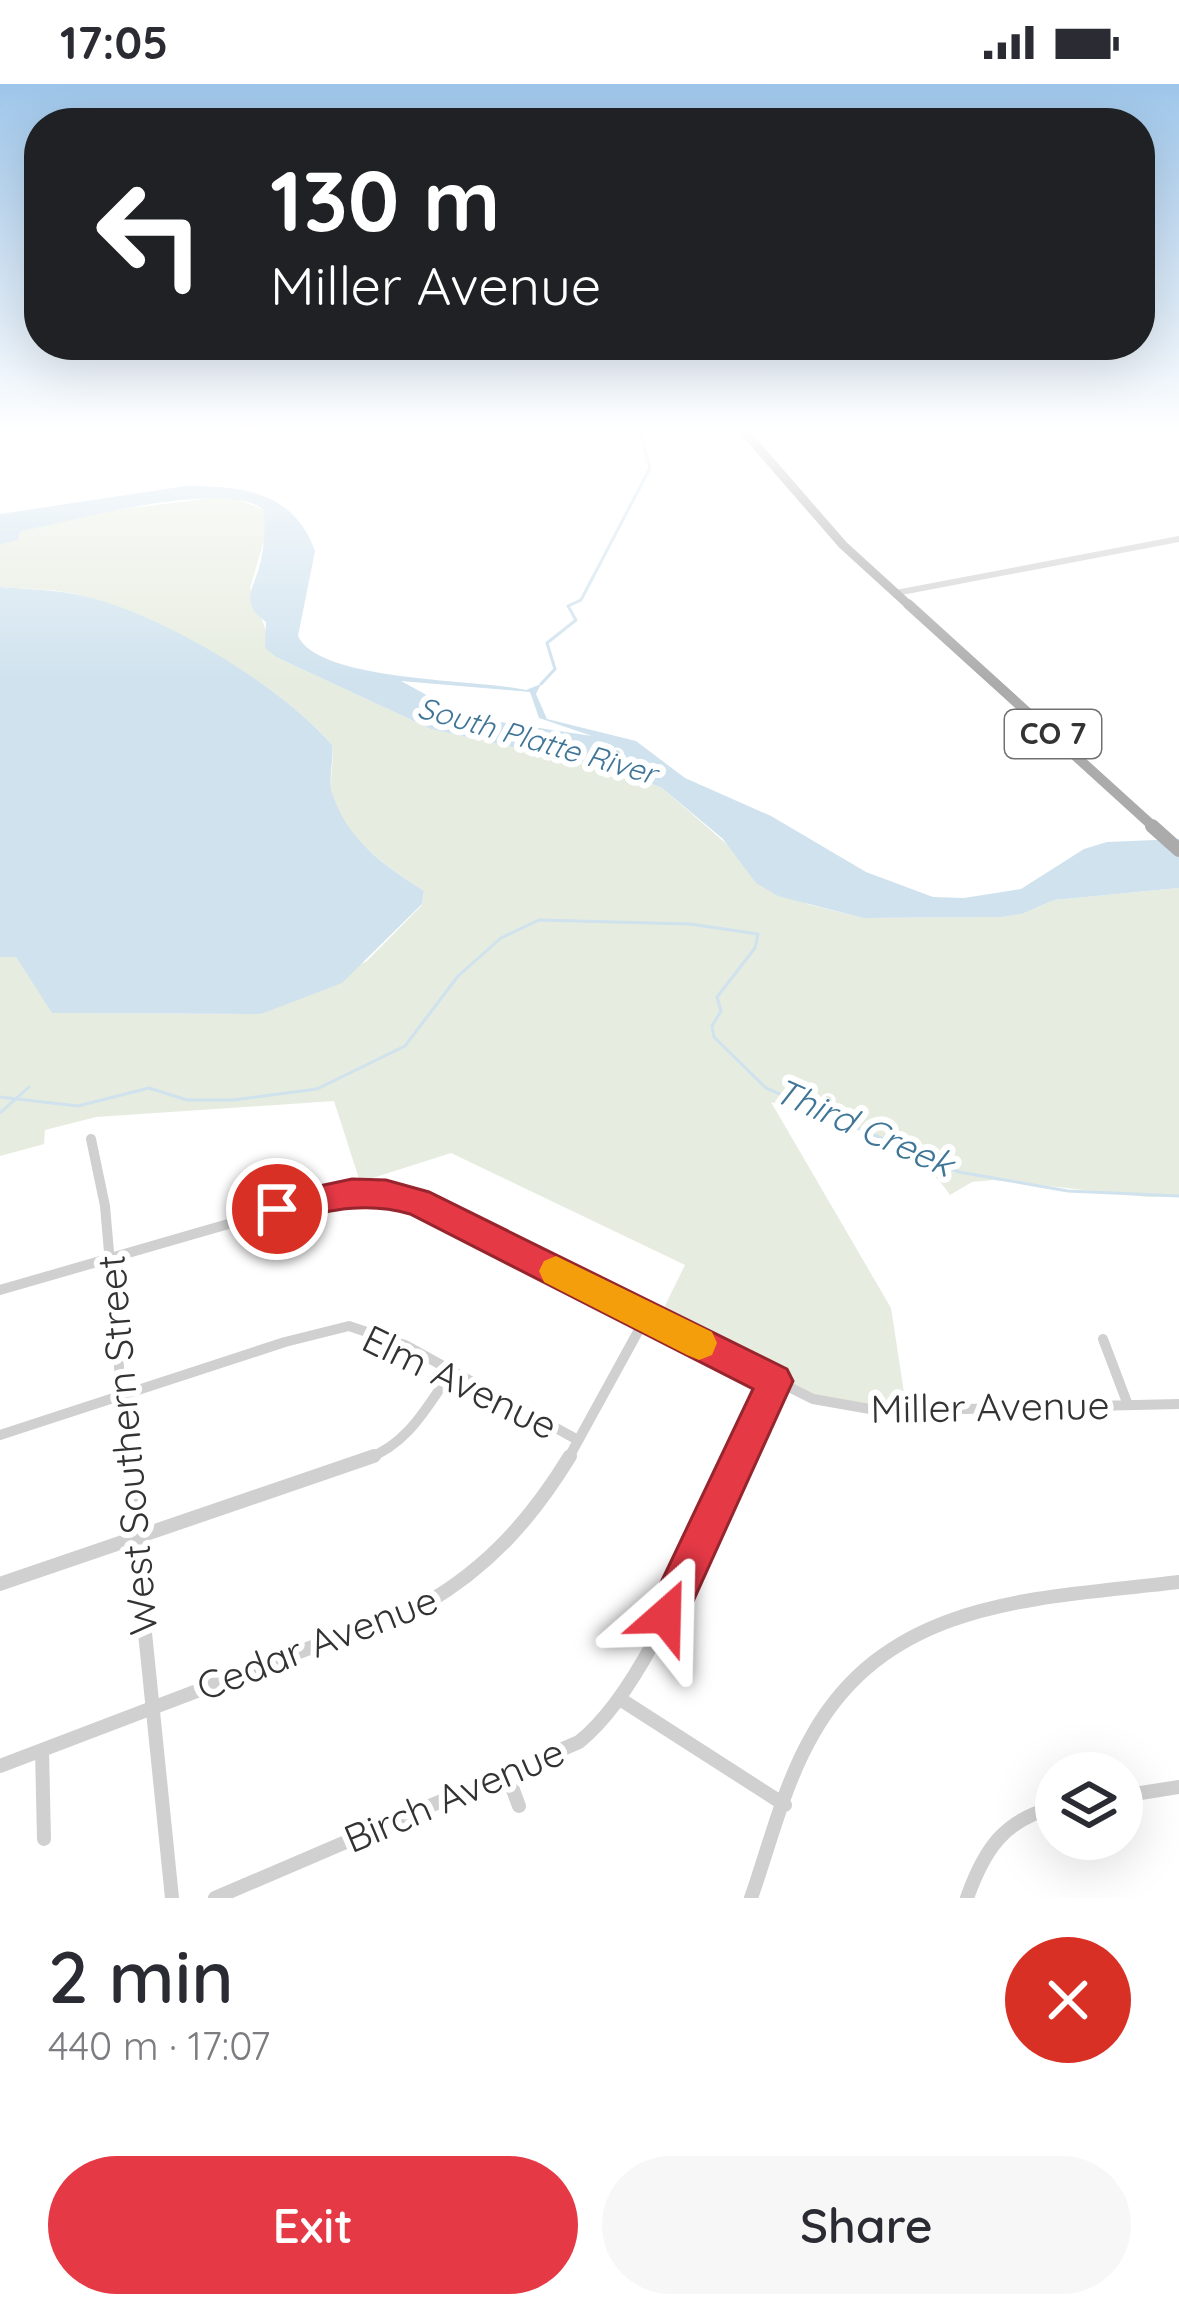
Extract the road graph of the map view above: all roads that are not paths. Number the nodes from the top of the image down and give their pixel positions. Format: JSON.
{"nodes":[{"id":1,"x":814,"y":514,"type":"edge"},
{"id":2,"x":1179,"y":539,"type":"edge"},
{"id":3,"x":896,"y":593,"type":"junction"},
{"id":4,"x":1179,"y":850,"type":"edge"},
{"id":5,"x":92,"y":1139,"type":"dead end"},
{"id":6,"x":110,"y":1257,"type":"junction"},
{"id":7,"x":0,"y":1290,"type":"edge"},
{"id":8,"x":646,"y":1317,"type":"junction"},
{"id":9,"x":1103,"y":1339,"type":"dead end"},
{"id":10,"x":451,"y":1372,"type":"junction"},
{"id":11,"x":775,"y":1381,"type":"junction"},
{"id":12,"x":123,"y":1395,"type":"junction"},
{"id":13,"x":1179,"y":1404,"type":"edge"},
{"id":14,"x":1128,"y":1406,"type":"junction"},
{"id":15,"x":0,"y":1435,"type":"edge"},
{"id":16,"x":575,"y":1439,"type":"junction"},
{"id":17,"x":134,"y":1537,"type":"junction"},
{"id":18,"x":1179,"y":1582,"type":"edge"},
{"id":19,"x":0,"y":1584,"type":"edge"},
{"id":20,"x":620,"y":1699,"type":"junction"},
{"id":21,"x":152,"y":1707,"type":"junction"},
{"id":22,"x":42,"y":1750,"type":"junction"},
{"id":23,"x":0,"y":1766,"type":"edge"},
{"id":24,"x":506,"y":1774,"type":"junction"},
{"id":25,"x":1179,"y":1787,"type":"edge"},
{"id":26,"x":1143,"y":1793,"type":"edge"},
{"id":27,"x":784,"y":1805,"type":"junction"},
{"id":28,"x":519,"y":1806,"type":"dead end"},
{"id":29,"x":1035,"y":1812,"type":"edge"},
{"id":30,"x":44,"y":1839,"type":"dead end"},
{"id":31,"x":172,"y":1898,"type":"edge"},
{"id":32,"x":215,"y":1898,"type":"edge"},
{"id":33,"x":752,"y":1898,"type":"edge"},
{"id":34,"x":967,"y":1898,"type":"edge"}],
"edges":[{"from":1,"to":3,"type":"main road","number":"CO 7"},
{"from":2,"to":3,"type":"street"},
{"from":3,"to":4,"type":"main road","number":"CO 7"},
{"from":5,"to":6,"type":"street","name":"West Southern Street"},
{"from":6,"to":7,"type":"street","name":"Miller Avenue"},
{"from":6,"to":8,"type":"street","name":"Miller Avenue"},
{"from":6,"to":12,"type":"street","name":"West Southern Street"},
{"from":8,"to":11,"type":"street","name":"Miller Avenue"},
{"from":8,"to":16,"type":"street","name":"Cedar Avenue"},
{"from":9,"to":14,"type":"street"},
{"from":10,"to":12,"type":"street","name":"Elm Avenue"},
{"from":10,"to":16,"type":"street","name":"Elm Avenue"},
{"from":10,"to":17,"type":"street"},
{"from":11,"to":14,"type":"street","name":"Miller Avenue"},
{"from":11,"to":20,"type":"street","name":"Birch Avenue"},
{"from":12,"to":15,"type":"street","name":"Elm Avenue"},
{"from":12,"to":17,"type":"street","name":"West Southern Street"},
{"from":13,"to":14,"type":"street","name":"Miller Avenue"},
{"from":16,"to":21,"type":"street","name":"Cedar Avenue"},
{"from":17,"to":19,"type":"street"},
{"from":17,"to":21,"type":"street","name":"West Southern Street"},
{"from":18,"to":27,"type":"street"},
{"from":20,"to":24,"type":"street","name":"Birch Avenue"},
{"from":20,"to":27,"type":"street"},
{"from":21,"to":22,"type":"street","name":"Cedar Avenue"},
{"from":21,"to":31,"type":"street","name":"West Southern Street"},
{"from":22,"to":23,"type":"street","name":"Cedar Avenue"},
{"from":22,"to":30,"type":"street"},
{"from":24,"to":28,"type":"street"},
{"from":24,"to":32,"type":"street","name":"Birch Avenue"},
{"from":25,"to":26,"type":"street"},
{"from":27,"to":33,"type":"street"},
{"from":29,"to":34,"type":"street"}]}
